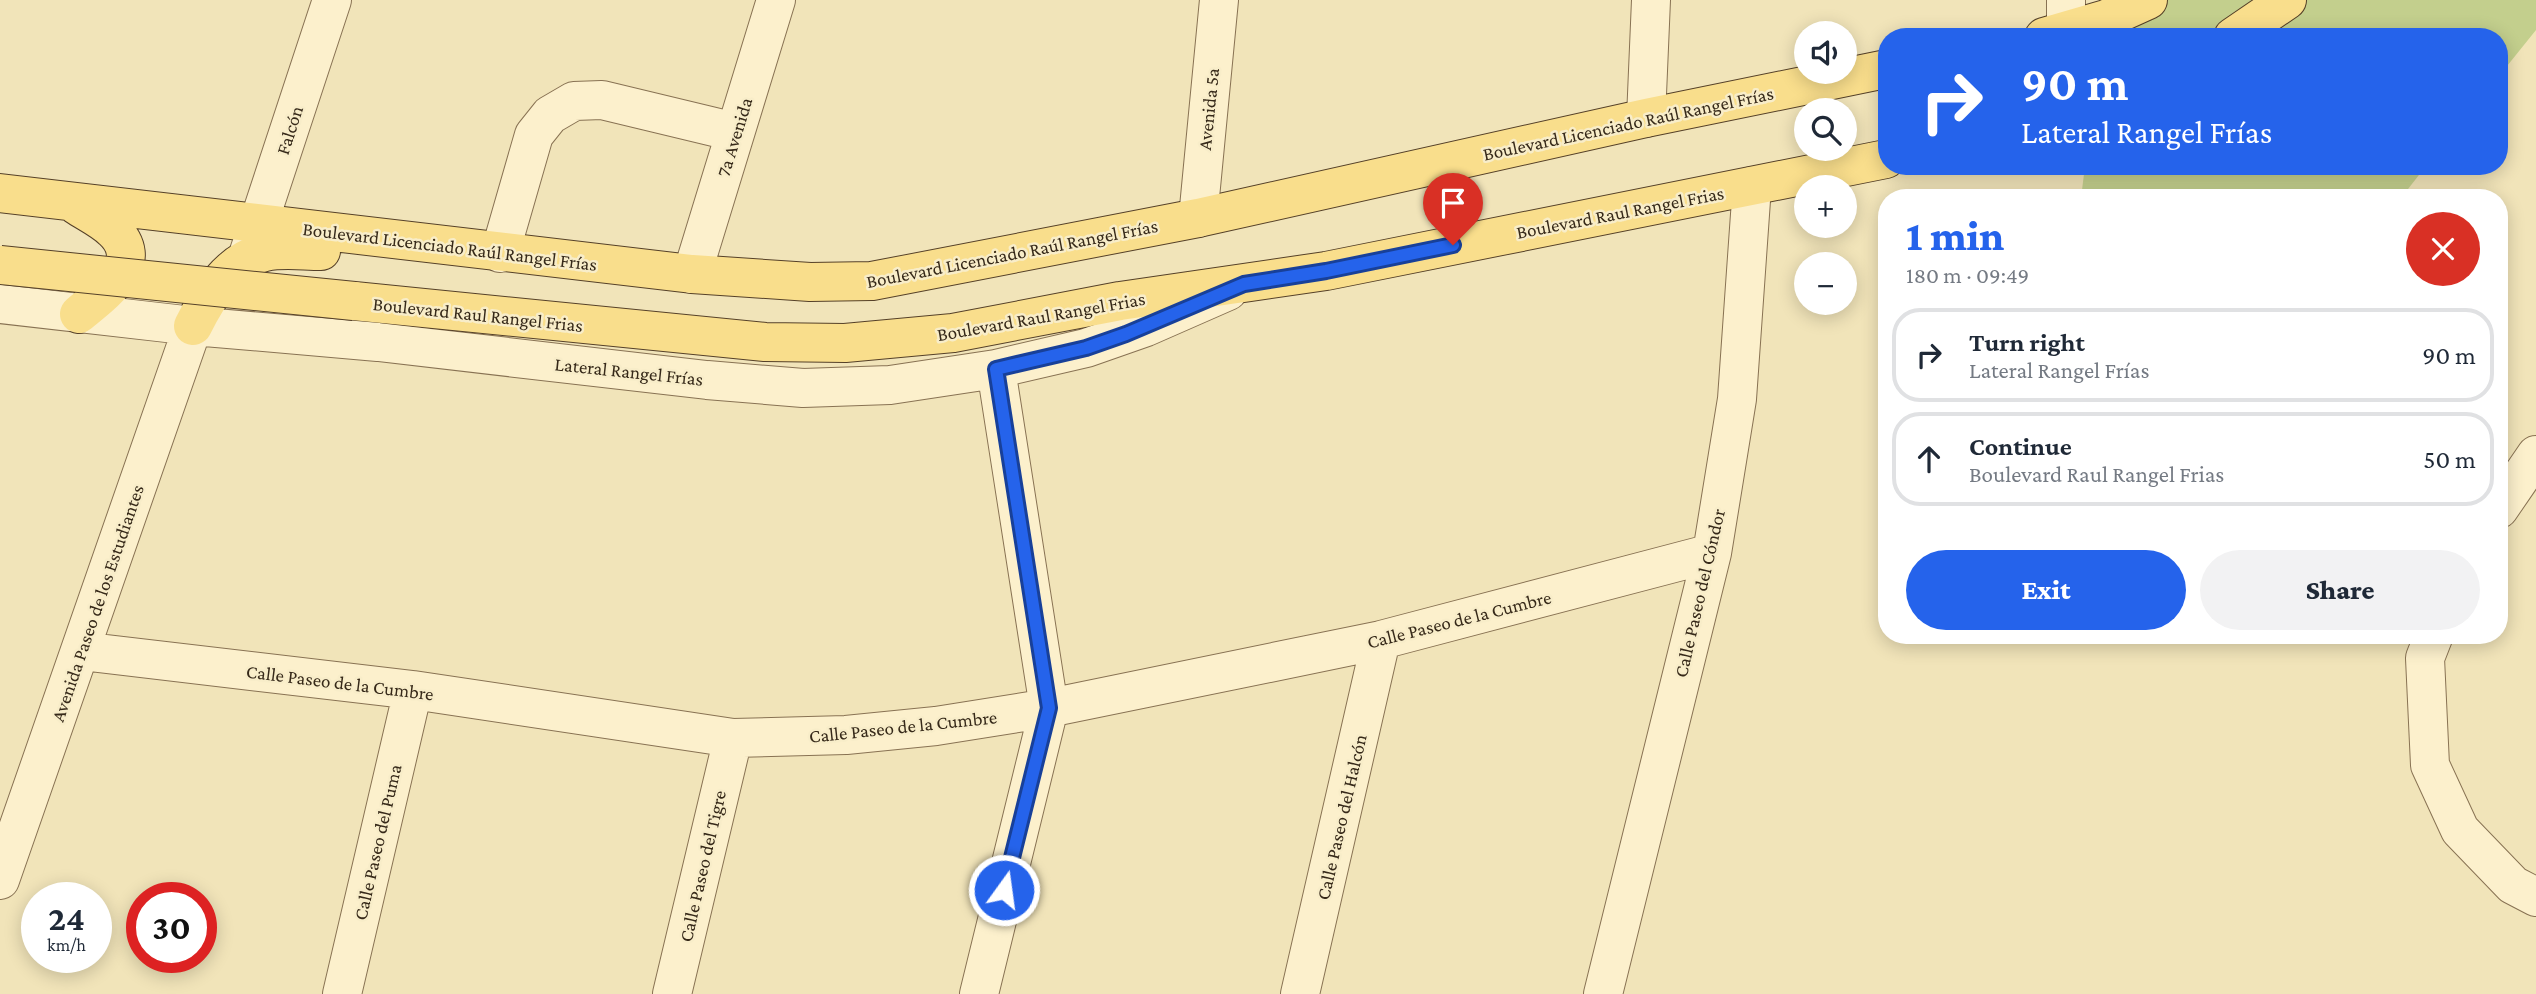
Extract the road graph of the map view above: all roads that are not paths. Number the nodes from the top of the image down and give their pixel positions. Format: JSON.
{"nodes":[{"id":1,"x":332,"y":0,"type":"edge"},
{"id":2,"x":776,"y":0,"type":"edge"},
{"id":3,"x":1219,"y":0,"type":"edge"},
{"id":4,"x":1651,"y":0,"type":"edge"},
{"id":5,"x":2148,"y":0,"type":"edge"},
{"id":6,"x":2287,"y":0,"type":"edge"},
{"id":7,"x":2112,"y":9,"type":"edge"},
{"id":8,"x":2059,"y":23,"type":"edge"},
{"id":9,"x":2246,"y":28,"type":"edge"},
{"id":10,"x":1878,"y":71,"type":"edge"},
{"id":11,"x":1646,"y":118,"type":"junction"},
{"id":12,"x":735,"y":132,"type":"junction"},
{"id":13,"x":1878,"y":161,"type":"edge"},
{"id":14,"x":1752,"y":186,"type":"junction"},
{"id":15,"x":0,"y":193,"type":"edge"},
{"id":16,"x":75,"y":204,"type":"junction"},
{"id":17,"x":1198,"y":218,"type":"junction"},
{"id":18,"x":259,"y":223,"type":"junction"},
{"id":19,"x":483,"y":251,"type":"junction"},
{"id":20,"x":246,"y":260,"type":"junction"},
{"id":21,"x":0,"y":265,"type":"edge"},
{"id":22,"x":692,"y":274,"type":"junction"},
{"id":23,"x":1244,"y":284,"type":"junction"},
{"id":24,"x":0,"y":304,"type":"edge"},
{"id":25,"x":79,"y":314,"type":"junction"},
{"id":26,"x":194,"y":326,"type":"junction"},
{"id":27,"x":996,"y":369,"type":"junction"},
{"id":28,"x":2536,"y":455,"type":"edge"},
{"id":29,"x":2508,"y":496,"type":"edge"},
{"id":30,"x":1712,"y":553,"type":"junction"},
{"id":31,"x":1381,"y":640,"type":"junction"},
{"id":32,"x":2430,"y":644,"type":"edge"},
{"id":33,"x":81,"y":651,"type":"junction"},
{"id":34,"x":413,"y":690,"type":"junction"},
{"id":35,"x":1049,"y":708,"type":"junction"},
{"id":36,"x":733,"y":738,"type":"junction"},
{"id":37,"x":0,"y":880,"type":"edge"},
{"id":38,"x":2536,"y":897,"type":"edge"},
{"id":39,"x":342,"y":994,"type":"edge"},
{"id":40,"x":672,"y":994,"type":"edge"},
{"id":41,"x":979,"y":994,"type":"edge"},
{"id":42,"x":1300,"y":994,"type":"edge"},
{"id":43,"x":1603,"y":994,"type":"edge"}],
"edges":[{"from":1,"to":18,"type":"street","name":"Falcón"},
{"from":2,"to":12,"type":"street","name":"7a Avenida"},
{"from":3,"to":17,"type":"street","name":"Avenida 5a"},
{"from":4,"to":11,"type":"street"},
{"from":5,"to":7,"type":"main road"},
{"from":6,"to":9,"type":"main road"},
{"from":7,"to":8,"type":"main road"},
{"from":10,"to":11,"type":"main road","name":"Boulevard Licenciado Raúl Rangel Frías"},
{"from":11,"to":17,"type":"main road","name":"Boulevard Licenciado Raúl Rangel Frías"},
{"from":12,"to":19,"type":"street"},
{"from":12,"to":22,"type":"street","name":"7a Avenida"},
{"from":13,"to":14,"type":"main road","name":"Boulevard Raul Rangel Frias"},
{"from":14,"to":23,"type":"main road","name":"Boulevard Raul Rangel Frias"},
{"from":14,"to":30,"type":"street","name":"Calle Paseo del Cóndor"},
{"from":15,"to":16,"type":"main road","name":"Boulevard Licenciado Raúl Rangel Frías"},
{"from":16,"to":18,"type":"main road","name":"Boulevard Licenciado Raúl Rangel Frías"},
{"from":16,"to":25,"type":"main road"},
{"from":17,"to":22,"type":"main road","name":"Boulevard Licenciado Raúl Rangel Frías"},
{"from":18,"to":19,"type":"main road","name":"Boulevard Licenciado Raúl Rangel Frías"},
{"from":18,"to":20,"type":"street","name":"Falcón"},
{"from":19,"to":20,"type":"main road"},
{"from":19,"to":22,"type":"main road","name":"Boulevard Licenciado Raúl Rangel Frías"},
{"from":20,"to":26,"type":"main road"},
{"from":21,"to":23,"type":"main road","name":"Boulevard Raul Rangel Frias","bridge":true},
{"from":23,"to":27,"type":"street","name":"Lateral Rangel Frías"},
{"from":24,"to":25,"type":"street","name":"Lateral Rangel Frías"},
{"from":25,"to":26,"type":"street","name":"Lateral Rangel Frías"},
{"from":26,"to":27,"type":"street","name":"Lateral Rangel Frías"},
{"from":26,"to":33,"type":"street","name":"Avenida Paseo de los Estudiantes"},
{"from":27,"to":35,"type":"street"},
{"from":28,"to":29,"type":"street"},
{"from":30,"to":31,"type":"street","name":"Calle Paseo de la Cumbre"},
{"from":30,"to":43,"type":"street","name":"Calle Paseo del Cóndor"},
{"from":31,"to":35,"type":"street","name":"Calle Paseo de la Cumbre"},
{"from":31,"to":42,"type":"street","name":"Calle Paseo del Halcón"},
{"from":32,"to":38,"type":"street"},
{"from":33,"to":34,"type":"street","name":"Calle Paseo de la Cumbre"},
{"from":33,"to":37,"type":"street","name":"Avenida Paseo de los Estudiantes"},
{"from":34,"to":36,"type":"street","name":"Calle Paseo de la Cumbre"},
{"from":34,"to":39,"type":"street","name":"Calle Paseo del Puma"},
{"from":35,"to":36,"type":"street","name":"Calle Paseo de la Cumbre"},
{"from":35,"to":41,"type":"street"},
{"from":36,"to":40,"type":"street","name":"Calle Paseo del Tigre"}]}
